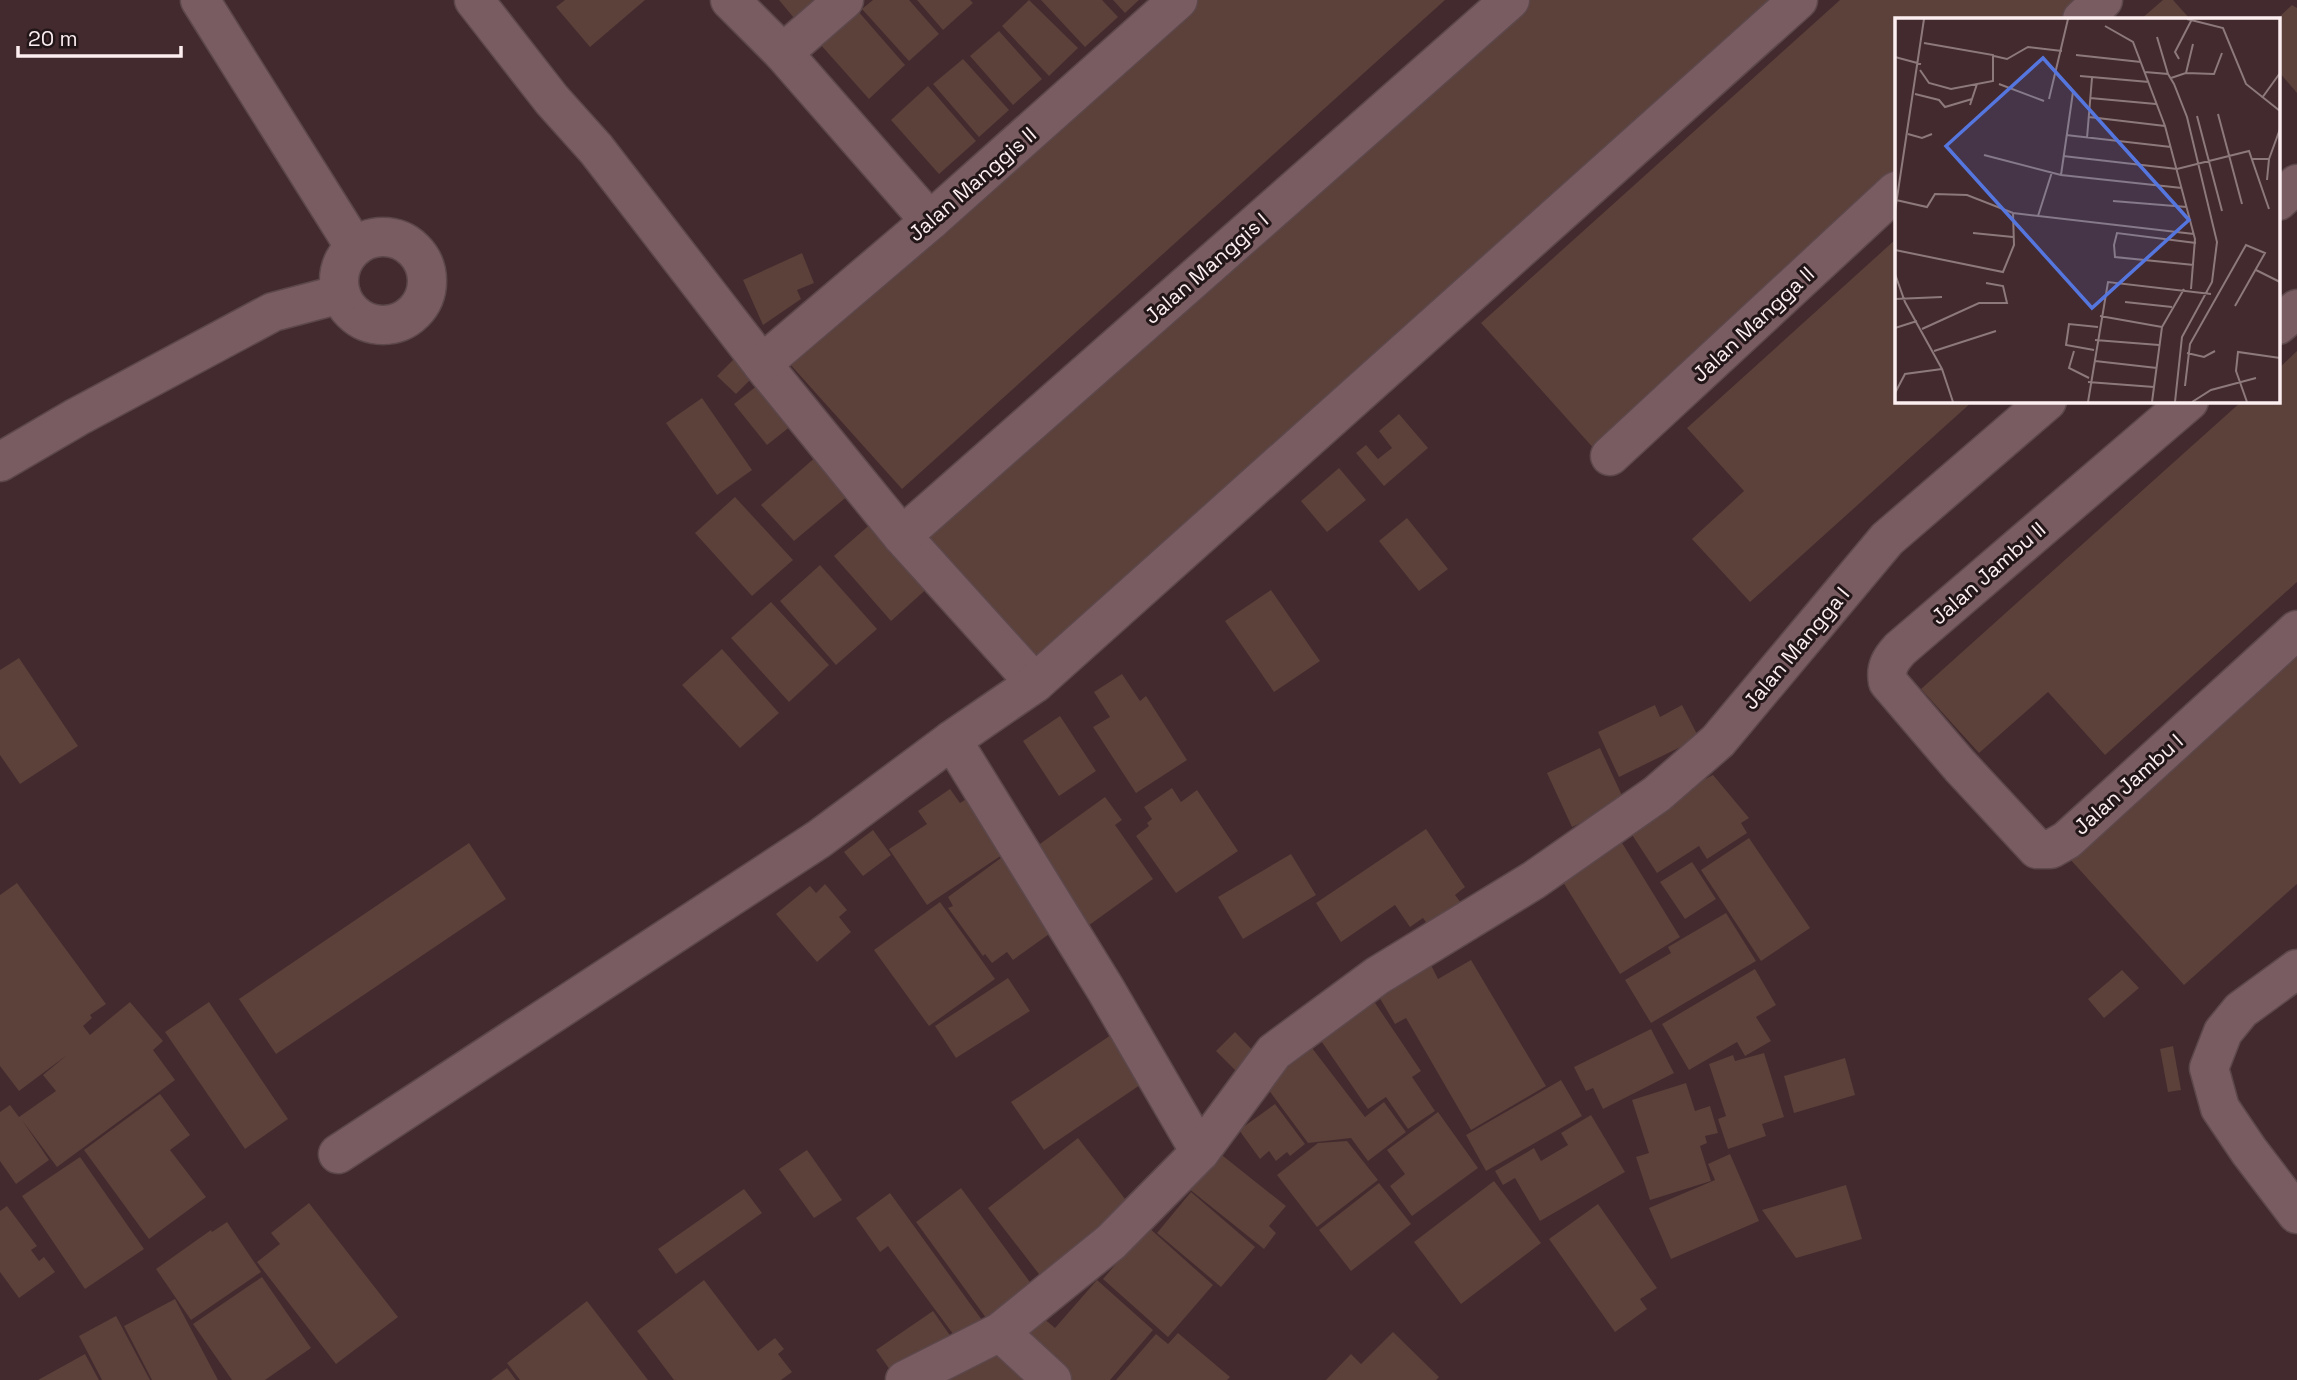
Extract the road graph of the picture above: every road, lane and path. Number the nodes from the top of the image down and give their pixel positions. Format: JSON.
{"nodes":[{"id":1,"x":200,"y":0,"type":"edge"},
{"id":2,"x":474,"y":0,"type":"edge"},
{"id":3,"x":730,"y":0,"type":"edge"},
{"id":4,"x":844,"y":0,"type":"edge"},
{"id":5,"x":1178,"y":0,"type":"edge"},
{"id":6,"x":1510,"y":0,"type":"edge"},
{"id":7,"x":1798,"y":0,"type":"edge"},
{"id":8,"x":2103,"y":0,"type":"edge"},
{"id":9,"x":2083,"y":18,"type":"edge"},
{"id":10,"x":783,"y":54,"type":"junction"},
{"id":11,"x":2297,"y":184,"type":"edge"},
{"id":12,"x":1895,"y":192,"type":"edge"},
{"id":13,"x":2280,"y":199,"type":"edge"},
{"id":14,"x":930,"y":221,"type":"junction"},
{"id":15,"x":354,"y":246,"type":"junction"},
{"id":16,"x":341,"y":294,"type":"junction"},
{"id":17,"x":2297,"y":309,"type":"edge"},
{"id":18,"x":2280,"y":323,"type":"edge"},
{"id":19,"x":762,"y":364,"type":"junction"},
{"id":20,"x":2046,"y":402,"type":"edge"},
{"id":21,"x":2188,"y":402,"type":"edge"},
{"id":22,"x":1610,"y":456,"type":"dead end"},
{"id":23,"x":0,"y":463,"type":"edge"},
{"id":24,"x":902,"y":536,"type":"junction"},
{"id":25,"x":2297,"y":630,"type":"edge"},
{"id":26,"x":1035,"y":683,"type":"junction"},
{"id":27,"x":952,"y":740,"type":"junction"},
{"id":28,"x":1960,"y":766,"type":"joint"},
{"id":29,"x":2297,"y":969,"type":"edge"},
{"id":30,"x":1200,"y":1152,"type":"junction"},
{"id":31,"x":338,"y":1154,"type":"dead end"},
{"id":32,"x":2297,"y":1214,"type":"edge"},
{"id":33,"x":1000,"y":1332,"type":"junction"},
{"id":34,"x":905,"y":1380,"type":"edge"},
{"id":35,"x":1052,"y":1380,"type":"edge"}],
"edges":[{"from":1,"to":15,"type":"street"},
{"from":2,"to":19,"type":"street"},
{"from":3,"to":10,"type":"street"},
{"from":4,"to":10,"type":"street"},
{"from":5,"to":14,"type":"street","name":"Jalan Manggis II"},
{"from":6,"to":24,"type":"street","name":"Jalan Manggis I"},
{"from":7,"to":26,"type":"street"},
{"from":8,"to":9,"type":"street"},
{"from":10,"to":14,"type":"street"},
{"from":11,"to":13,"type":"street"},
{"from":12,"to":22,"type":"street","name":"Jalan Mangga II"},
{"from":14,"to":19,"type":"street","name":"Jalan Manggis II"},
{"from":15,"to":16,"type":"street"},
{"from":15,"to":16,"type":"street"},
{"from":16,"to":23,"type":"street"},
{"from":17,"to":18,"type":"street"},
{"from":19,"to":24,"type":"street"},
{"from":20,"to":30,"type":"street","name":"Jalan Mangga I"},
{"from":21,"to":28,"type":"street","name":"Jalan Jambu II"},
{"from":24,"to":26,"type":"street"},
{"from":25,"to":28,"type":"street","name":"Jalan Jambu I"},
{"from":26,"to":27,"type":"street"},
{"from":27,"to":30,"type":"street"},
{"from":27,"to":31,"type":"street"},
{"from":29,"to":32,"type":"street"},
{"from":30,"to":33,"type":"street","name":"Jalan Mangga I"},
{"from":33,"to":34,"type":"street","name":"Jalan Mangga I"},
{"from":33,"to":35,"type":"street"}]}
